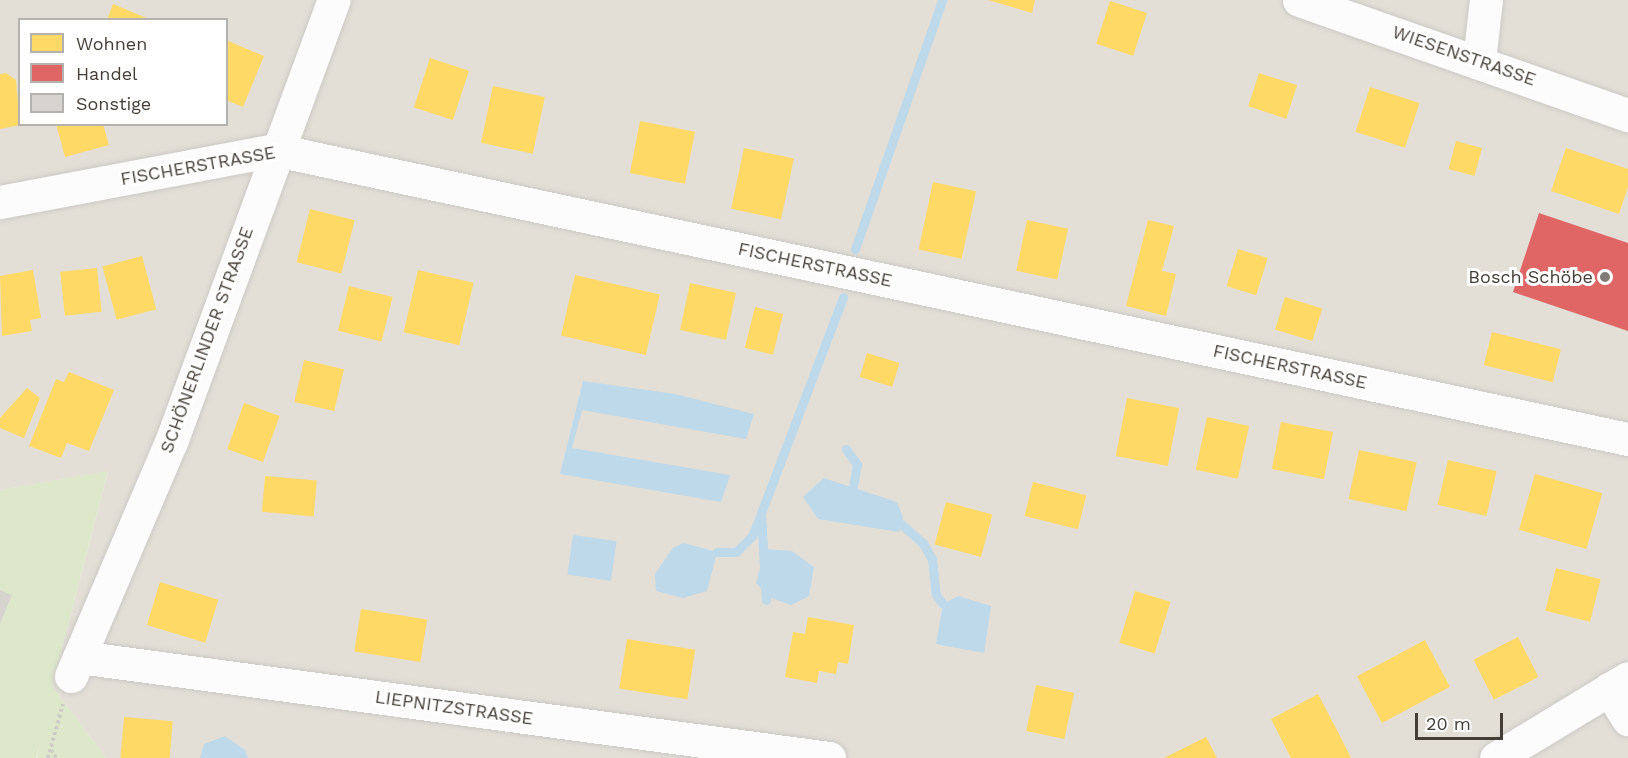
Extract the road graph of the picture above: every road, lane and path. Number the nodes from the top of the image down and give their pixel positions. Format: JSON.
{"nodes":[{"id":1,"x":334,"y":0,"type":"edge"},
{"id":2,"x":1299,"y":0,"type":"edge"},
{"id":3,"x":1486,"y":0,"type":"edge"},
{"id":4,"x":1479,"y":61,"type":"junction"},
{"id":5,"x":1628,"y":114,"type":"edge"},
{"id":6,"x":276,"y":150,"type":"junction"},
{"id":7,"x":0,"y":202,"type":"edge"},
{"id":8,"x":1628,"y":439,"type":"edge"},
{"id":9,"x":75,"y":667,"type":"junction"},
{"id":10,"x":1619,"y":683,"type":"edge"},
{"id":11,"x":1628,"y":720,"type":"edge"},
{"id":12,"x":50,"y":749,"type":"junction"},
{"id":13,"x":48,"y":758,"type":"edge"},
{"id":14,"x":56,"y":758,"type":"edge"},
{"id":15,"x":830,"y":758,"type":"edge"},
{"id":16,"x":1496,"y":758,"type":"edge"}],
"edges":[{"from":1,"to":6,"type":"street","name":"SCHÖNERLINDER STRASSE"},
{"from":2,"to":4,"type":"street","name":"WIESENSTRASSE"},
{"from":3,"to":4,"type":"street"},
{"from":4,"to":5,"type":"street","name":"WIESENSTRASSE"},
{"from":6,"to":7,"type":"street","name":"FISCHERSTRASSE"},
{"from":6,"to":8,"type":"street","name":"FISCHERSTRASSE"},
{"from":6,"to":9,"type":"street","name":"SCHÖNERLINDER STRASSE"},
{"from":9,"to":12,"type":"path"},
{"from":9,"to":15,"type":"street","name":"LIEPNITZSTRASSE"},
{"from":10,"to":11,"type":"street"},
{"from":10,"to":16,"type":"street"},
{"from":12,"to":13,"type":"path"},
{"from":12,"to":14,"type":"path"}]}
